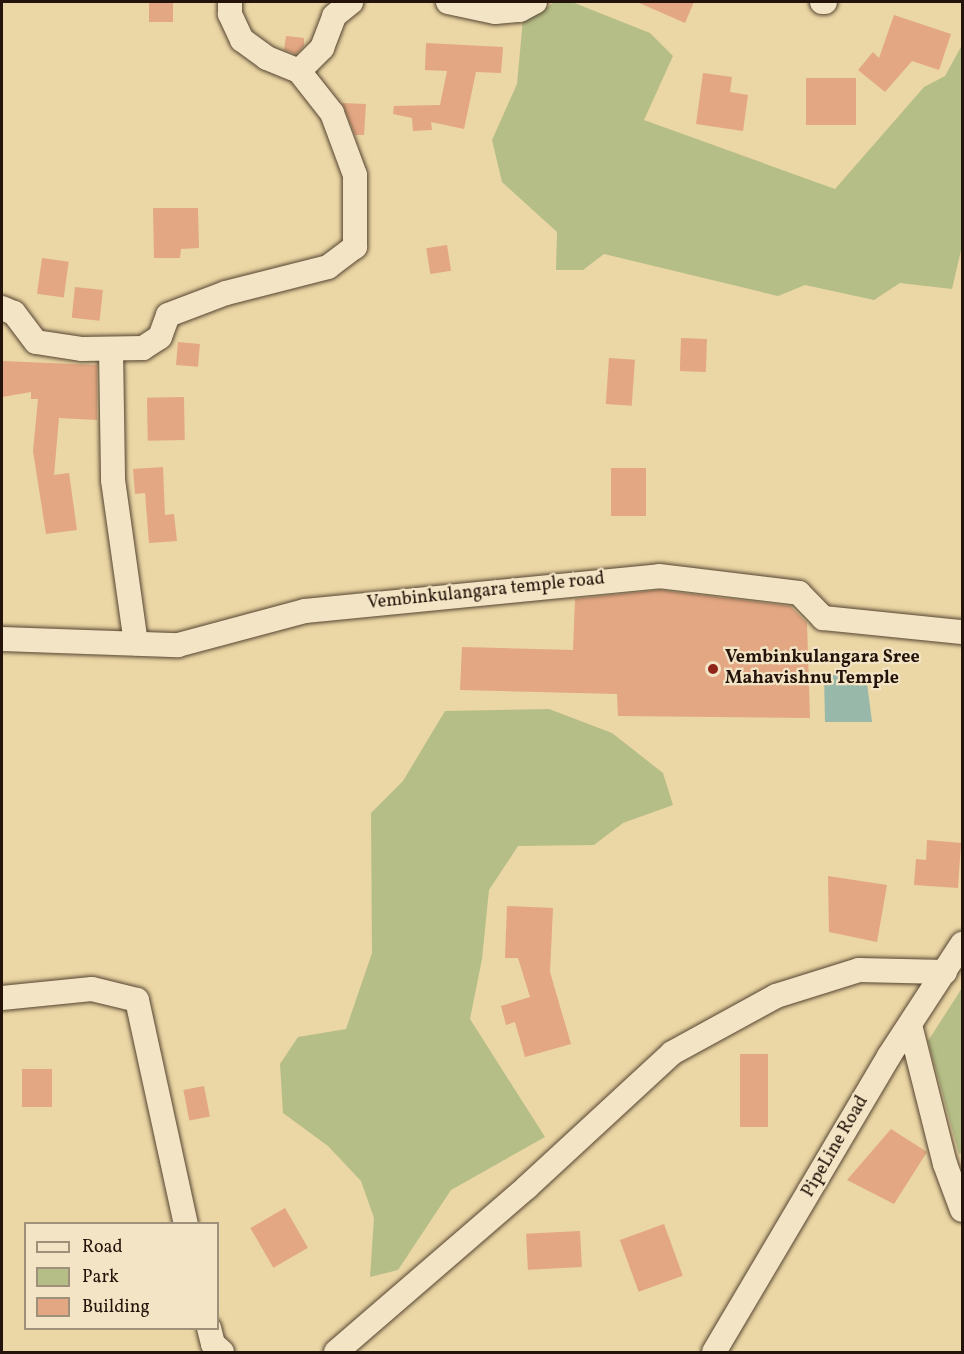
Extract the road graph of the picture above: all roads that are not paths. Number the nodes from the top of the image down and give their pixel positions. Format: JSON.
{"nodes":[{"id":1,"x":230,"y":2,"type":"edge"},
{"id":2,"x":351,"y":2,"type":"edge"},
{"id":3,"x":448,"y":2,"type":"edge"},
{"id":4,"x":535,"y":2,"type":"edge"},
{"id":5,"x":299,"y":71,"type":"junction"},
{"id":6,"x":2,"y":308,"type":"edge"},
{"id":7,"x":111,"y":349,"type":"junction"},
{"id":8,"x":963,"y":633,"type":"edge"},
{"id":9,"x":2,"y":639,"type":"edge"},
{"id":10,"x":136,"y":643,"type":"junction"},
{"id":11,"x":963,"y":945,"type":"edge"},
{"id":12,"x":945,"y":972,"type":"junction"},
{"id":13,"x":2,"y":998,"type":"edge"},
{"id":14,"x":910,"y":1024,"type":"junction"},
{"id":15,"x":963,"y":1210,"type":"edge"},
{"id":16,"x":186,"y":1222,"type":"edge"},
{"id":17,"x":209,"y":1330,"type":"edge"},
{"id":18,"x":222,"y":1353,"type":"edge"},
{"id":19,"x":336,"y":1353,"type":"edge"},
{"id":20,"x":714,"y":1353,"type":"edge"}],
"edges":[{"from":1,"to":5,"type":"street"},
{"from":2,"to":5,"type":"street"},
{"from":3,"to":4,"type":"street"},
{"from":5,"to":7,"type":"street"},
{"from":6,"to":7,"type":"street"},
{"from":7,"to":10,"type":"street"},
{"from":8,"to":10,"type":"street","name":"Vembinkulangara temple road"},
{"from":9,"to":10,"type":"street","name":"Vembinkulangara temple road"},
{"from":11,"to":12,"type":"street","name":"PipeLine Road"},
{"from":12,"to":14,"type":"street","name":"PipeLine Road"},
{"from":12,"to":19,"type":"street"},
{"from":13,"to":16,"type":"street"},
{"from":14,"to":15,"type":"street"},
{"from":14,"to":20,"type":"street","name":"PipeLine Road"},
{"from":17,"to":18,"type":"street"}]}
